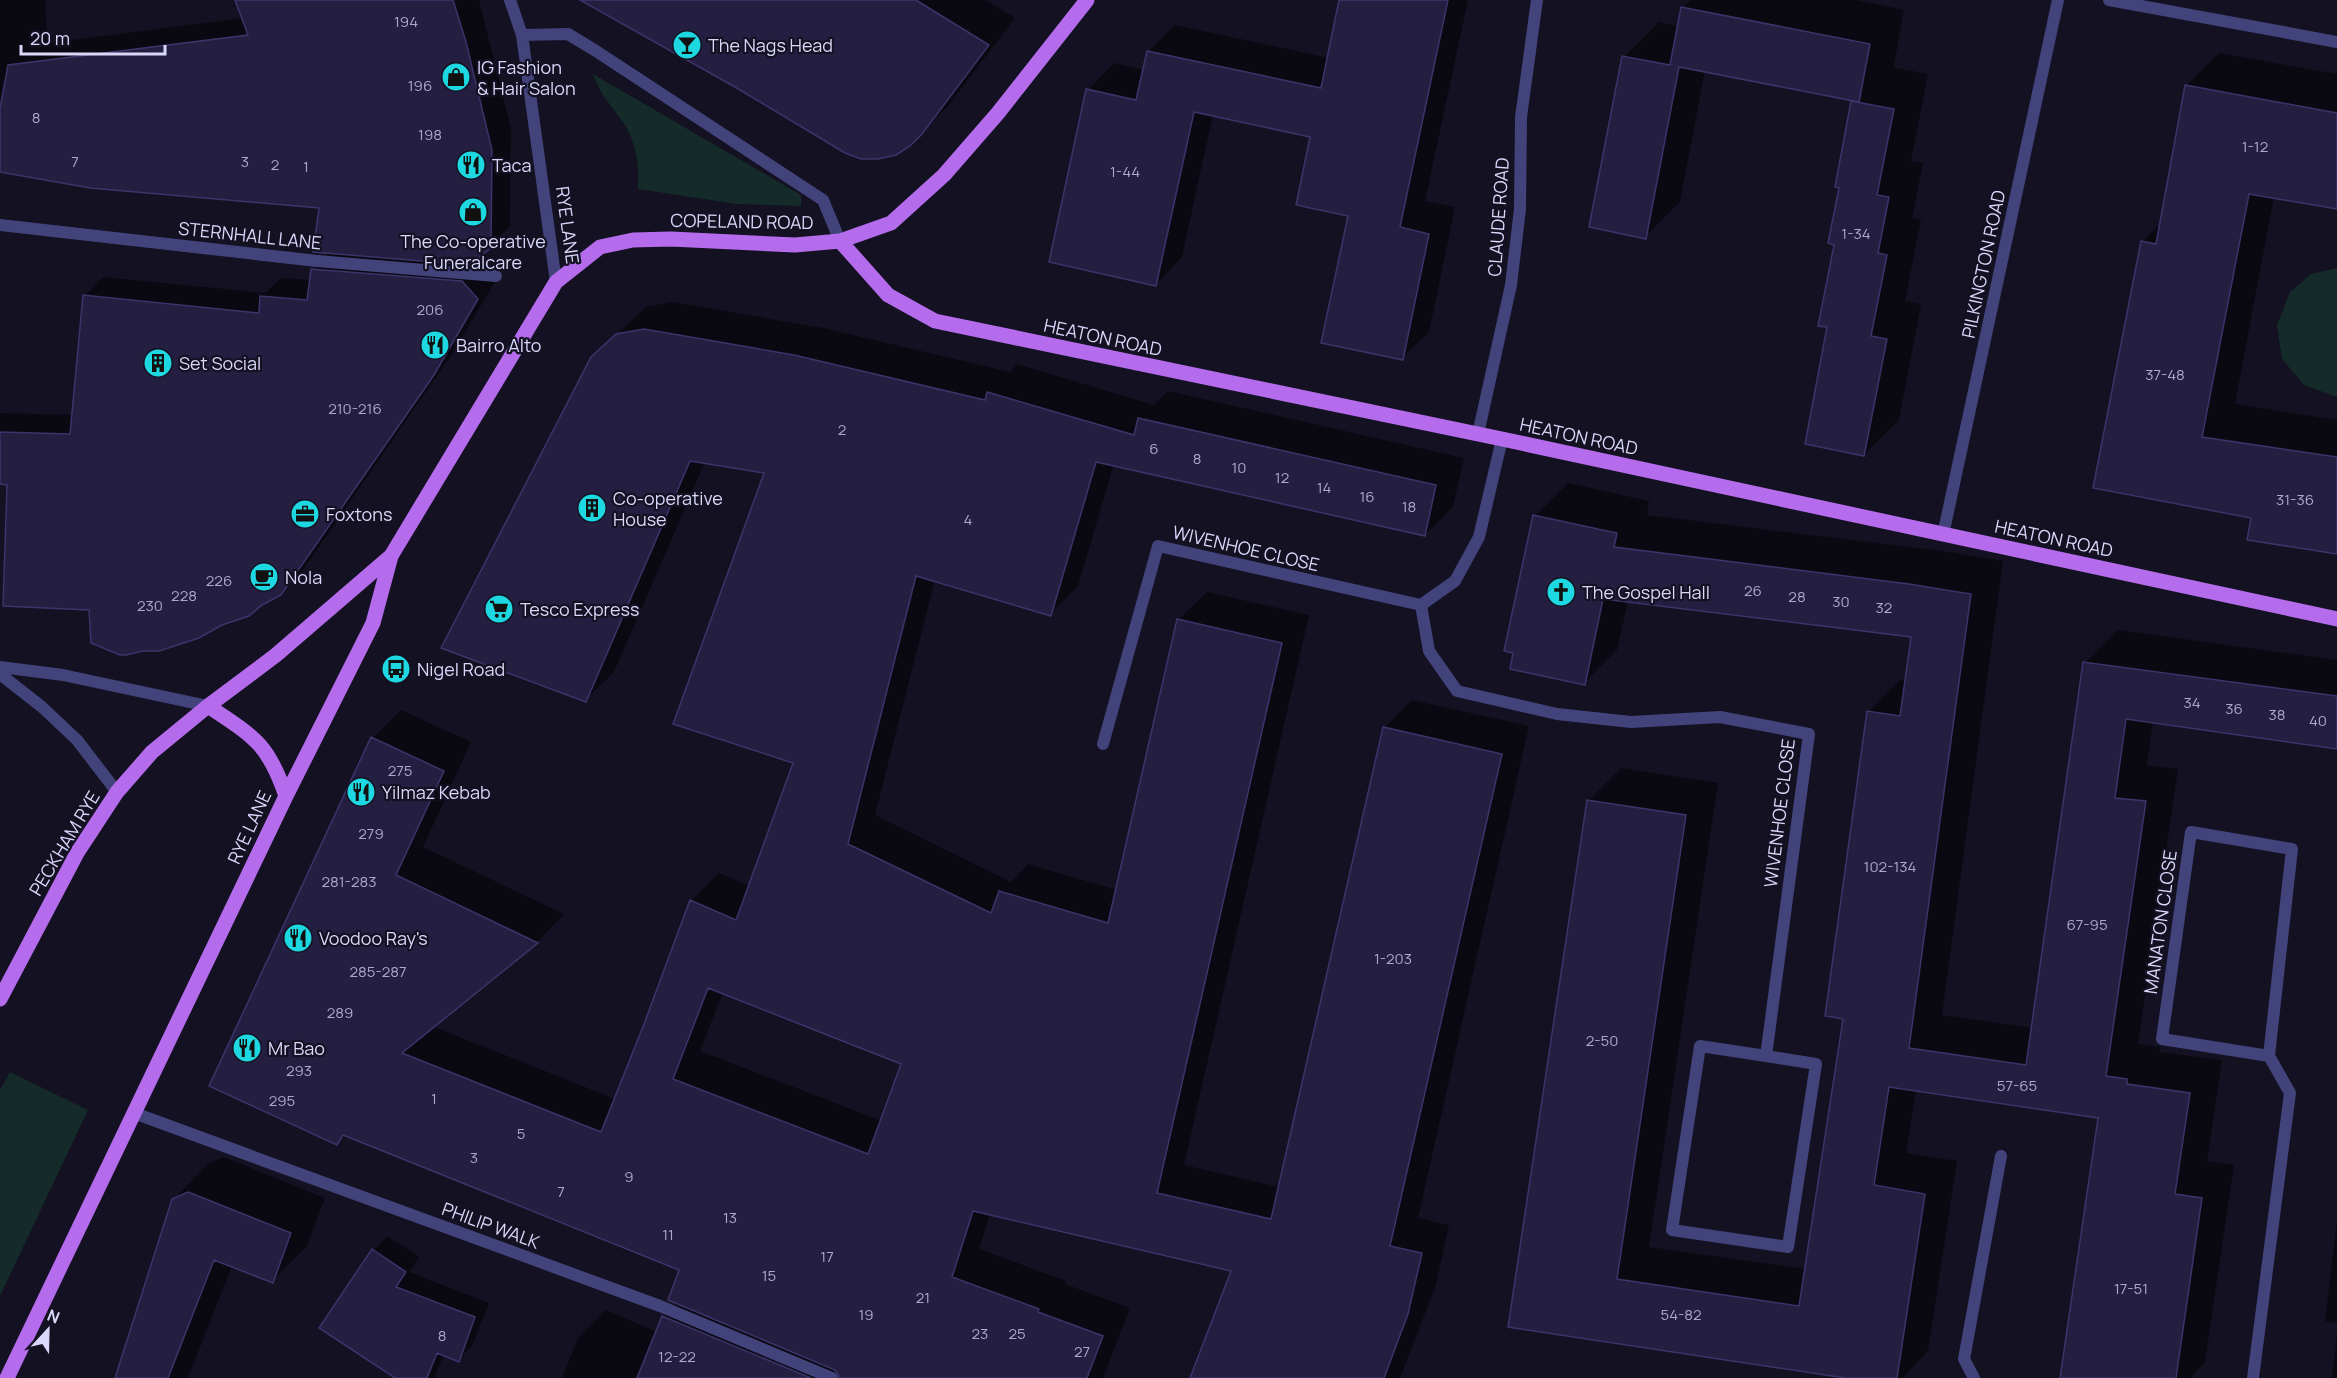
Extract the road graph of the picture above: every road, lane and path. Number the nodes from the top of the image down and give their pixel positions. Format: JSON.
{"nodes":[{"id":1,"x":510,"y":0,"type":"edge"},
{"id":2,"x":1087,"y":0,"type":"edge"},
{"id":3,"x":1537,"y":0,"type":"edge"},
{"id":4,"x":2058,"y":0,"type":"edge"},
{"id":5,"x":2109,"y":0,"type":"edge"},
{"id":6,"x":522,"y":35,"type":"junction"},
{"id":7,"x":2337,"y":42,"type":"edge"},
{"id":8,"x":0,"y":225,"type":"edge"},
{"id":9,"x":840,"y":241,"type":"junction"},
{"id":10,"x":496,"y":276,"type":"dead end"},
{"id":11,"x":556,"y":282,"type":"junction"},
{"id":12,"x":1478,"y":435,"type":"junction"},
{"id":13,"x":1502,"y":439,"type":"junction"},
{"id":14,"x":1943,"y":535,"type":"junction"},
{"id":15,"x":391,"y":556,"type":"junction"},
{"id":16,"x":1421,"y":605,"type":"junction"},
{"id":17,"x":2337,"y":619,"type":"edge"},
{"id":18,"x":0,"y":667,"type":"edge"},
{"id":19,"x":0,"y":674,"type":"edge"},
{"id":20,"x":208,"y":706,"type":"junction"},
{"id":21,"x":1104,"y":744,"type":"dead end"},
{"id":22,"x":117,"y":792,"type":"junction"},
{"id":23,"x":286,"y":796,"type":"junction"},
{"id":24,"x":0,"y":999,"type":"edge"},
{"id":25,"x":1766,"y":1056,"type":"junction"},
{"id":26,"x":2269,"y":1056,"type":"junction"},
{"id":27,"x":134,"y":1113,"type":"junction"},
{"id":28,"x":2001,"y":1156,"type":"dead end"},
{"id":29,"x":6,"y":1378,"type":"edge"},
{"id":30,"x":832,"y":1378,"type":"edge"},
{"id":31,"x":1974,"y":1378,"type":"edge"},
{"id":32,"x":2253,"y":1378,"type":"edge"}],
"edges":[{"from":1,"to":6,"type":"street","name":"RYE LANE"},
{"from":2,"to":9,"type":"main road","name":"COPELAND ROAD"},
{"from":3,"to":12,"type":"street","name":"CLAUDE ROAD"},
{"from":4,"to":14,"type":"street","name":"PILKINGTON ROAD"},
{"from":5,"to":7,"type":"street"},
{"from":6,"to":9,"type":"street"},
{"from":6,"to":11,"type":"street","name":"RYE LANE"},
{"from":8,"to":10,"type":"street","name":"STERNHALL LANE"},
{"from":9,"to":11,"type":"main road","name":"COPELAND ROAD"},
{"from":9,"to":12,"type":"main road","name":"HEATON ROAD"},
{"from":11,"to":15,"type":"main road","name":"RYE LANE"},
{"from":12,"to":13,"type":"main road","name":"HEATON ROAD"},
{"from":13,"to":14,"type":"main road","name":"HEATON ROAD"},
{"from":13,"to":16,"type":"street"},
{"from":14,"to":17,"type":"main road","name":"HEATON ROAD"},
{"from":15,"to":20,"type":"main road","name":"RYE LANE"},
{"from":15,"to":23,"type":"main road","name":"RYE LANE"},
{"from":16,"to":21,"type":"street","name":"WIVENHOE CLOSE"},
{"from":16,"to":25,"type":"street","name":"WIVENHOE CLOSE"},
{"from":18,"to":20,"type":"street"},
{"from":19,"to":22,"type":"street","name":"PECKHAM RYE"},
{"from":20,"to":22,"type":"main road","name":"RYE LANE"},
{"from":20,"to":23,"type":"main road"},
{"from":22,"to":24,"type":"main road","name":"PECKHAM RYE"},
{"from":23,"to":27,"type":"main road","name":"RYE LANE"},
{"from":25,"to":25,"type":"street"},
{"from":26,"to":26,"type":"street","name":"MANATON CLOSE"},
{"from":26,"to":32,"type":"street"},
{"from":27,"to":29,"type":"main road"},
{"from":27,"to":30,"type":"street","name":"PHILIP WALK"},
{"from":28,"to":31,"type":"street"}]}
